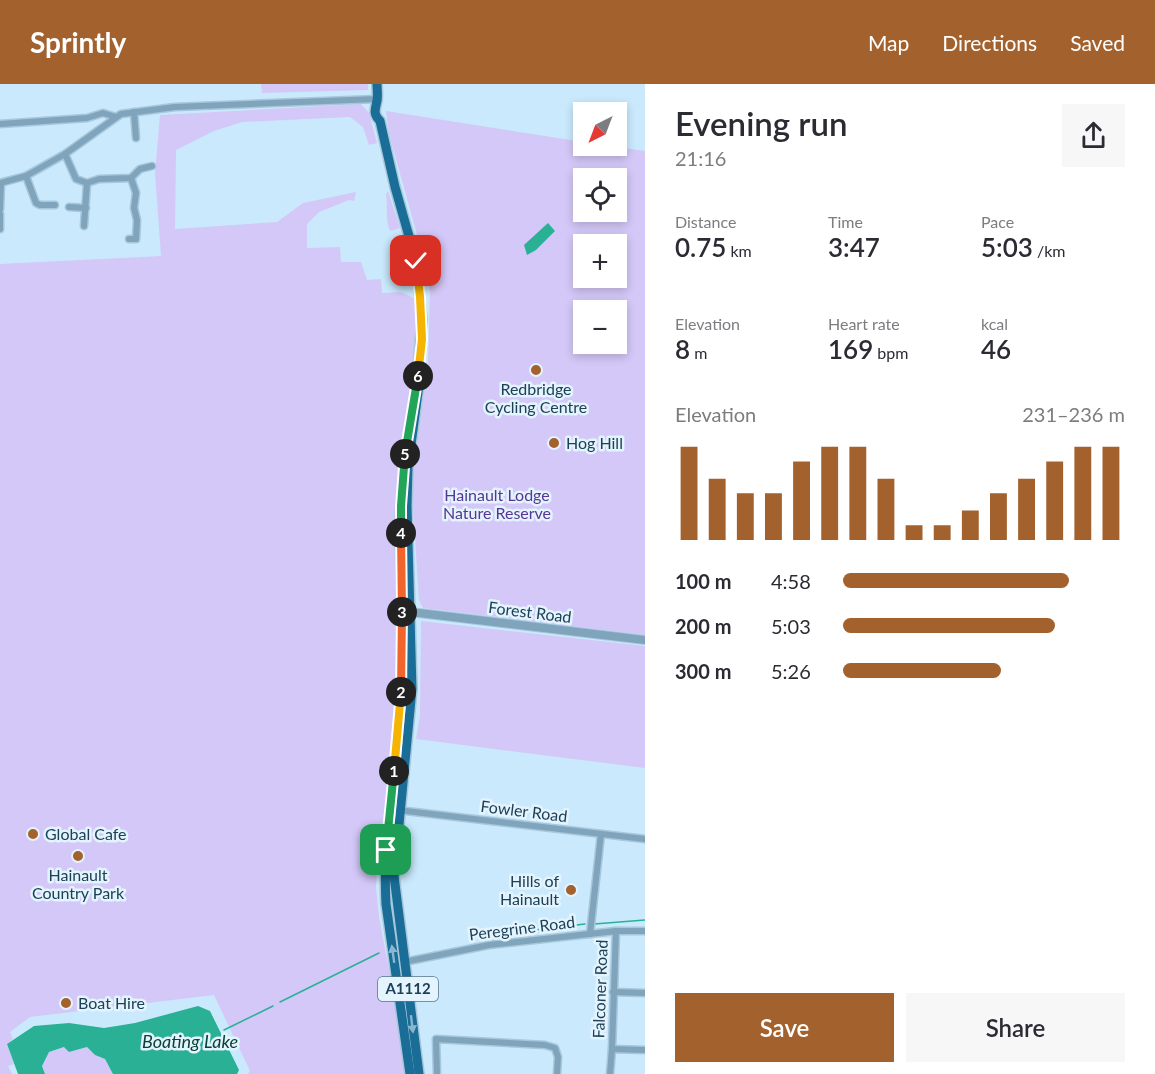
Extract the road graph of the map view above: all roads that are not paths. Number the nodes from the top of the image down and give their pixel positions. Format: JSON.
{"nodes":[{"id":1,"x":377,"y":84,"type":"edge"},
{"id":2,"x":377,"y":100,"type":"junction"},
{"id":3,"x":134,"y":112,"type":"junction"},
{"id":4,"x":116,"y":117,"type":"junction"},
{"id":5,"x":0,"y":124,"type":"edge"},
{"id":6,"x":136,"y":138,"type":"dead end"},
{"id":7,"x":64,"y":154,"type":"junction"},
{"id":8,"x":152,"y":166,"type":"dead end"},
{"id":9,"x":26,"y":176,"type":"junction"},
{"id":10,"x":131,"y":178,"type":"junction"},
{"id":11,"x":1,"y":183,"type":"edge"},
{"id":12,"x":87,"y":183,"type":"junction"},
{"id":13,"x":55,"y":205,"type":"dead end"},
{"id":14,"x":69,"y":207,"type":"dead end"},
{"id":15,"x":86,"y":208,"type":"junction"},
{"id":16,"x":0,"y":209,"type":"edge"},
{"id":17,"x":0,"y":214,"type":"edge"},
{"id":18,"x":84,"y":226,"type":"dead end"},
{"id":19,"x":0,"y":229,"type":"edge"},
{"id":20,"x":129,"y":239,"type":"dead end"},
{"id":21,"x":417,"y":381,"type":"junction"},
{"id":22,"x":411,"y":613,"type":"junction"},
{"id":23,"x":645,"y":640,"type":"edge"},
{"id":24,"x":389,"y":809,"type":"junction"},
{"id":25,"x":400,"y":810,"type":"junction"},
{"id":26,"x":601,"y":834,"type":"junction"},
{"id":27,"x":645,"y":839,"type":"edge"},
{"id":28,"x":616,"y":931,"type":"junction"},
{"id":29,"x":645,"y":931,"type":"edge"},
{"id":30,"x":590,"y":934,"type":"junction"},
{"id":31,"x":404,"y":962,"type":"junction"},
{"id":32,"x":613,"y":992,"type":"junction"},
{"id":33,"x":645,"y":993,"type":"edge"},
{"id":34,"x":612,"y":1048,"type":"junction"},
{"id":35,"x":645,"y":1050,"type":"edge"},
{"id":36,"x":410,"y":1074,"type":"edge"},
{"id":37,"x":419,"y":1074,"type":"edge"},
{"id":38,"x":437,"y":1074,"type":"edge"},
{"id":39,"x":556,"y":1074,"type":"edge"},
{"id":40,"x":610,"y":1074,"type":"edge"}],
"edges":[{"from":1,"to":2,"type":"main road","number":"A1112"},
{"from":2,"to":3,"type":"street"},
{"from":2,"to":21,"type":"main road","number":"A1112"},
{"from":3,"to":4,"type":"street"},
{"from":3,"to":6,"type":"street"},
{"from":4,"to":5,"type":"street"},
{"from":4,"to":7,"type":"street"},
{"from":7,"to":9,"type":"street"},
{"from":7,"to":12,"type":"street"},
{"from":8,"to":10,"type":"street"},
{"from":9,"to":11,"type":"street"},
{"from":9,"to":13,"type":"street"},
{"from":10,"to":12,"type":"street"},
{"from":10,"to":20,"type":"street"},
{"from":11,"to":16,"type":"street"},
{"from":12,"to":15,"type":"street"},
{"from":14,"to":15,"type":"street"},
{"from":15,"to":18,"type":"street"},
{"from":17,"to":19,"type":"street"},
{"from":21,"to":22,"type":"main road","number":"A1112"},
{"from":21,"to":24,"type":"main road","number":"A1112"},
{"from":22,"to":23,"type":"street","name":"Forest Road"},
{"from":22,"to":25,"type":"main road","number":"A1112"},
{"from":24,"to":25,"type":"street","name":"Fowler Road"},
{"from":36,"to":24,"type":"main road","number":"A1112","one_way":true},
{"from":25,"to":26,"type":"street","name":"Fowler Road"},
{"from":25,"to":31,"type":"main road","number":"A1112"},
{"from":26,"to":27,"type":"street","name":"Fowler Road"},
{"from":26,"to":30,"type":"street"},
{"from":28,"to":29,"type":"street","name":"Peregrine Road"},
{"from":28,"to":30,"type":"street","name":"Peregrine Road"},
{"from":28,"to":32,"type":"street","name":"Falconer Road"},
{"from":30,"to":31,"type":"street","name":"Peregrine Road"},
{"from":31,"to":37,"type":"main road","number":"A1112","one_way":true},
{"from":32,"to":33,"type":"street"},
{"from":32,"to":34,"type":"street","name":"Falconer Road"},
{"from":34,"to":35,"type":"street"},
{"from":34,"to":40,"type":"street","name":"Falconer Road"},
{"from":38,"to":39,"type":"street"}]}
